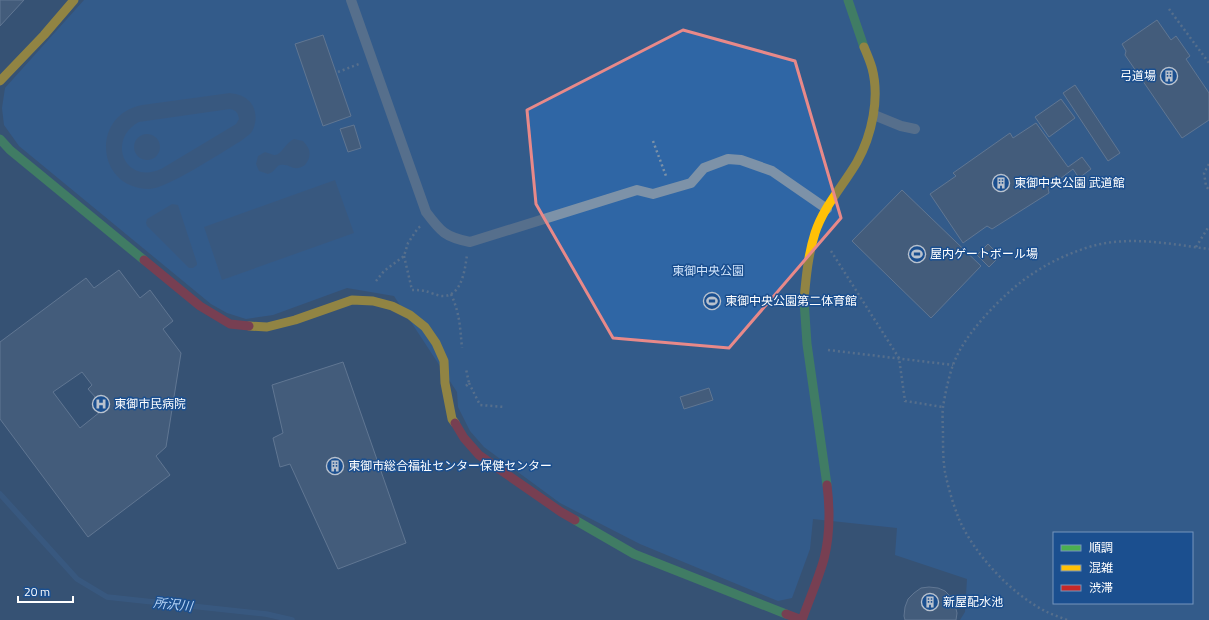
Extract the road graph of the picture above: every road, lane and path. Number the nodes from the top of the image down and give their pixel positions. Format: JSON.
{"nodes":[{"id":1,"x":74,"y":0,"type":"edge"},
{"id":2,"x":351,"y":0,"type":"edge"},
{"id":3,"x":848,"y":0,"type":"edge"},
{"id":4,"x":1169,"y":10,"type":"dead end"},
{"id":5,"x":1209,"y":63,"type":"edge"},
{"id":6,"x":360,"y":64,"type":"dead end"},
{"id":7,"x":338,"y":72,"type":"dead end"},
{"id":8,"x":0,"y":81,"type":"edge"},
{"id":9,"x":874,"y":115,"type":"junction"},
{"id":10,"x":915,"y":128,"type":"dead end"},
{"id":11,"x":0,"y":139,"type":"edge"},
{"id":12,"x":653,"y":141,"type":"dead end"},
{"id":13,"x":1209,"y":164,"type":"edge"},
{"id":14,"x":666,"y":175,"type":"dead end"},
{"id":15,"x":1209,"y":190,"type":"edge"},
{"id":16,"x":827,"y":209,"type":"junction"},
{"id":17,"x":431,"y":219,"type":"junction"},
{"id":18,"x":1209,"y":226,"type":"edge"},
{"id":19,"x":470,"y":242,"type":"junction"},
{"id":20,"x":828,"y":246,"type":"dead end"},
{"id":21,"x":1196,"y":247,"type":"junction"},
{"id":22,"x":1209,"y":249,"type":"edge"},
{"id":23,"x":404,"y":256,"type":"junction"},
{"id":24,"x":373,"y":287,"type":"dead end"},
{"id":25,"x":451,"y":294,"type":"junction"},
{"id":26,"x":808,"y":347,"type":"junction"},
{"id":27,"x":462,"y":354,"type":"dead end"},
{"id":28,"x":899,"y":358,"type":"junction"},
{"id":29,"x":465,"y":365,"type":"dead end"},
{"id":30,"x":953,"y":365,"type":"junction"},
{"id":31,"x":468,"y":383,"type":"junction"},
{"id":32,"x":462,"y":390,"type":"dead end"},
{"id":33,"x":504,"y":407,"type":"dead end"},
{"id":34,"x":943,"y":408,"type":"junction"},
{"id":35,"x":829,"y":505,"type":"junction"},
{"id":36,"x":840,"y":505,"type":"dead end"},
{"id":37,"x":1067,"y":620,"type":"edge"}],
"edges":[{"from":1,"to":8,"type":"street"},
{"from":2,"to":17,"type":"lane"},
{"from":3,"to":9,"type":"street"},
{"from":4,"to":5,"type":"path"},
{"from":6,"to":7,"type":"path"},
{"from":9,"to":10,"type":"lane"},
{"from":9,"to":16,"type":"street"},
{"from":11,"to":35,"type":"street"},
{"from":12,"to":14,"type":"path"},
{"from":13,"to":15,"type":"path"},
{"from":16,"to":19,"type":"lane"},
{"from":16,"to":26,"type":"street"},
{"from":17,"to":19,"type":"lane"},
{"from":17,"to":23,"type":"path"},
{"from":18,"to":21,"type":"path"},
{"from":19,"to":25,"type":"path"},
{"from":20,"to":28,"type":"path"},
{"from":21,"to":22,"type":"path"},
{"from":21,"to":30,"type":"path"},
{"from":23,"to":24,"type":"path"},
{"from":23,"to":25,"type":"path"},
{"from":25,"to":27,"type":"path"},
{"from":26,"to":28,"type":"path"},
{"from":26,"to":35,"type":"street"},
{"from":28,"to":30,"type":"path"},
{"from":28,"to":34,"type":"path"},
{"from":29,"to":31,"type":"path"},
{"from":30,"to":34,"type":"path"},
{"from":31,"to":32,"type":"path"},
{"from":31,"to":33,"type":"path"},
{"from":34,"to":37,"type":"path"},
{"from":35,"to":36,"type":"lane"}]}
